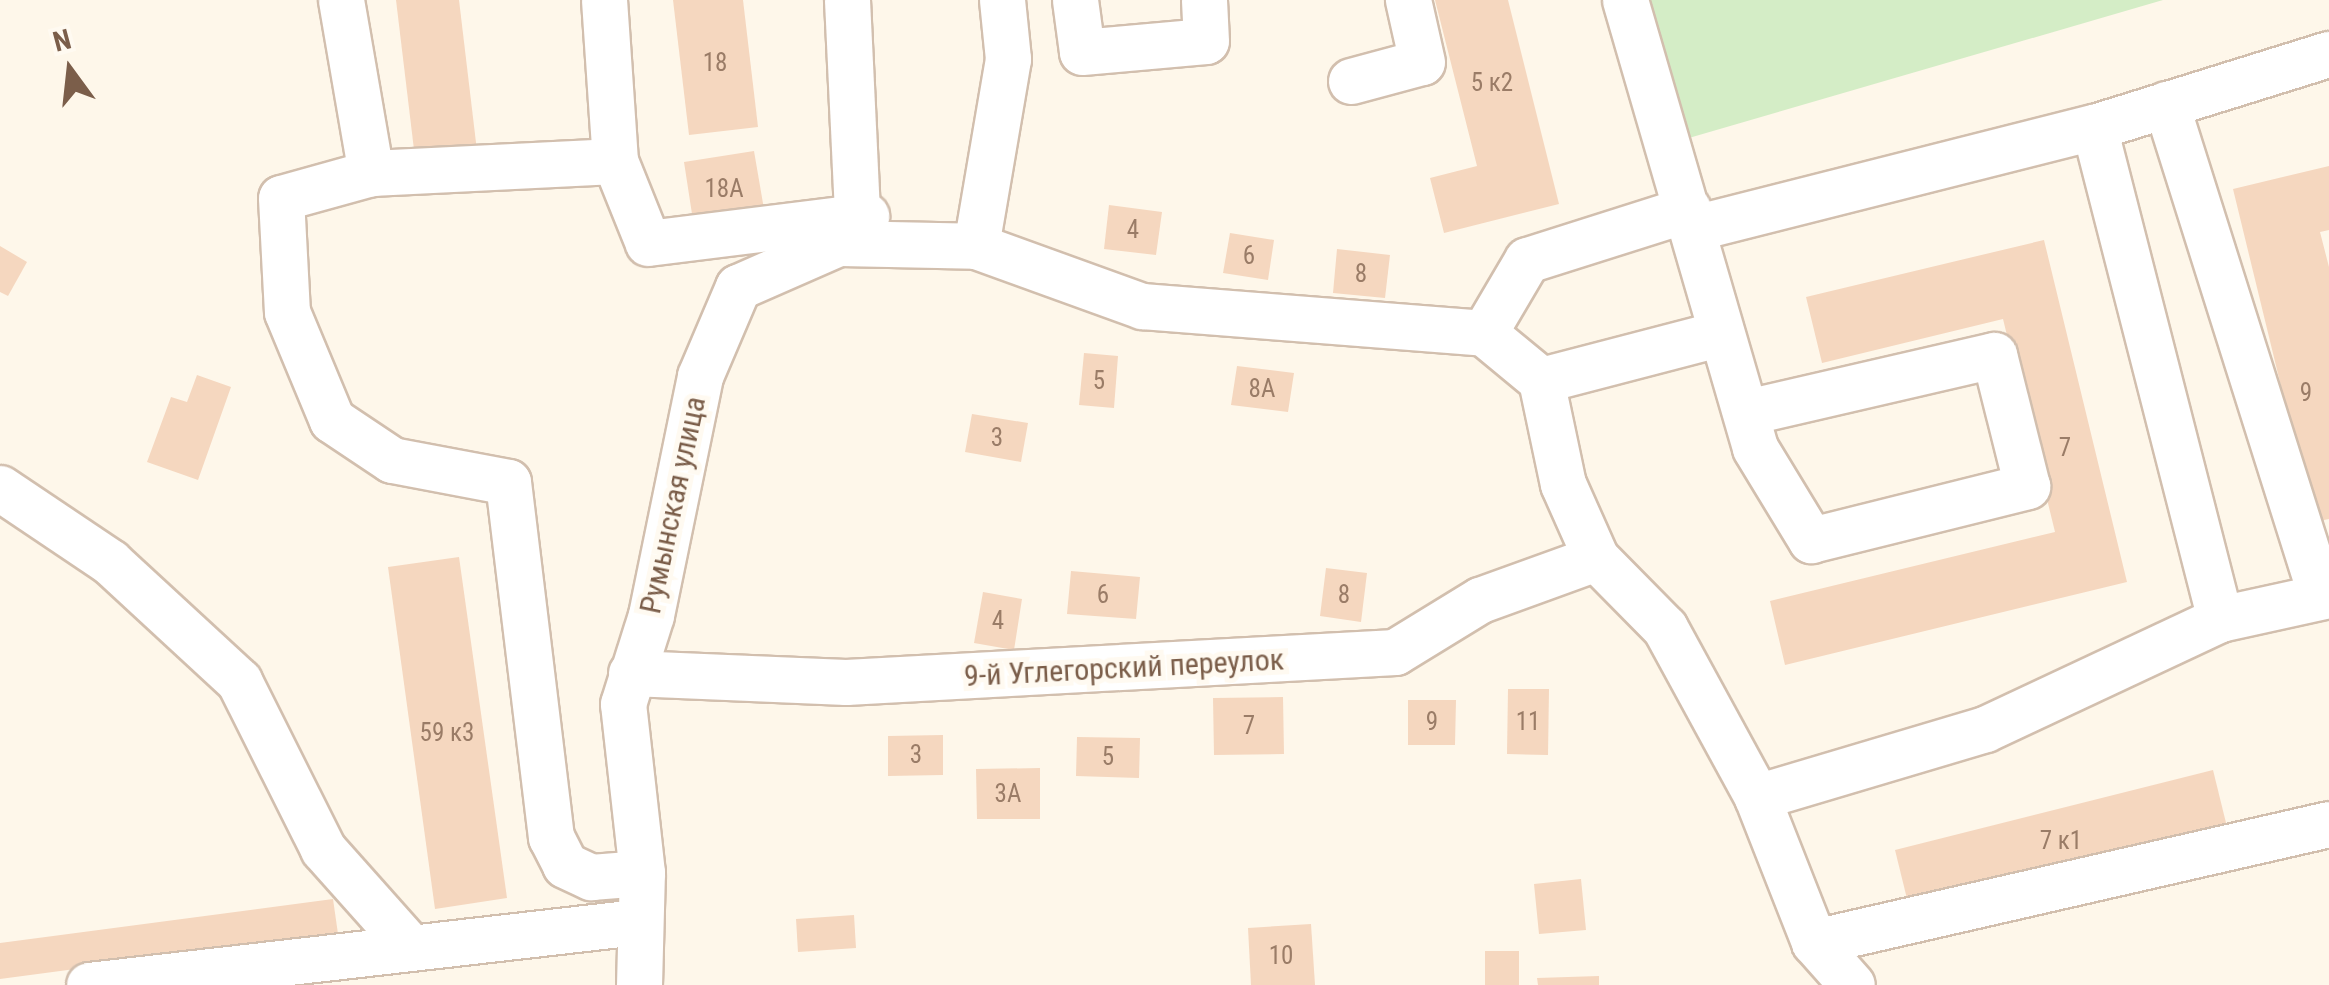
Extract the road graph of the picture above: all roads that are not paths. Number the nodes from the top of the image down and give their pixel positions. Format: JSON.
{"nodes":[{"id":1,"x":341,"y":0,"type":"edge"},
{"id":2,"x":604,"y":0,"type":"edge"},
{"id":3,"x":847,"y":0,"type":"edge"},
{"id":4,"x":1002,"y":0,"type":"edge"},
{"id":5,"x":1075,"y":0,"type":"edge"},
{"id":6,"x":1204,"y":0,"type":"edge"},
{"id":7,"x":1408,"y":0,"type":"edge"},
{"id":8,"x":1625,"y":0,"type":"edge"},
{"id":9,"x":2329,"y":54,"type":"edge"},
{"id":10,"x":1352,"y":81,"type":"dead end"},
{"id":11,"x":2166,"y":104,"type":"junction"},
{"id":12,"x":2094,"y":127,"type":"junction"},
{"id":13,"x":614,"y":161,"type":"junction"},
{"id":14,"x":371,"y":173,"type":"junction"},
{"id":15,"x":857,"y":216,"type":"junction"},
{"id":16,"x":1691,"y":218,"type":"junction"},
{"id":17,"x":979,"y":230,"type":"junction"},
{"id":18,"x":1484,"y":333,"type":"junction"},
{"id":19,"x":1721,"y":333,"type":"junction"},
{"id":20,"x":1541,"y":380,"type":"junction"},
{"id":21,"x":1747,"y":412,"type":"junction"},
{"id":22,"x":0,"y":488,"type":"edge"},
{"id":23,"x":1596,"y":558,"type":"junction"},
{"id":24,"x":2325,"y":596,"type":"edge"},
{"id":25,"x":2220,"y":619,"type":"junction"},
{"id":26,"x":632,"y":673,"type":"junction"},
{"id":27,"x":1757,"y":797,"type":"junction"},
{"id":28,"x":2329,"y":824,"type":"edge"},
{"id":29,"x":642,"y":873,"type":"junction"},
{"id":30,"x":637,"y":922,"type":"junction"},
{"id":31,"x":406,"y":942,"type":"junction"},
{"id":32,"x":1814,"y":942,"type":"junction"},
{"id":33,"x":89,"y":985,"type":"edge"},
{"id":34,"x":639,"y":985,"type":"edge"},
{"id":35,"x":1852,"y":985,"type":"edge"}],
"edges":[{"from":1,"to":14,"type":"street"},
{"from":2,"to":13,"type":"street"},
{"from":3,"to":15,"type":"street"},
{"from":4,"to":17,"type":"street"},
{"from":5,"to":6,"type":"street"},
{"from":7,"to":10,"type":"street"},
{"from":8,"to":16,"type":"street"},
{"from":9,"to":11,"type":"street"},
{"from":11,"to":12,"type":"street"},
{"from":11,"to":24,"type":"street"},
{"from":12,"to":16,"type":"street"},
{"from":12,"to":25,"type":"street"},
{"from":13,"to":14,"type":"street"},
{"from":13,"to":15,"type":"street"},
{"from":14,"to":29,"type":"street"},
{"from":15,"to":17,"type":"street"},
{"from":16,"to":18,"type":"street"},
{"from":16,"to":19,"type":"street"},
{"from":17,"to":18,"type":"street"},
{"from":17,"to":26,"type":"street","name":"Румынская улица"},
{"from":18,"to":20,"type":"street"},
{"from":19,"to":20,"type":"street"},
{"from":19,"to":21,"type":"street"},
{"from":20,"to":23,"type":"street"},
{"from":21,"to":21,"type":"street"},
{"from":22,"to":31,"type":"street"},
{"from":23,"to":26,"type":"street","name":"9-й Углегорский переулок"},
{"from":23,"to":27,"type":"street"},
{"from":24,"to":25,"type":"street"},
{"from":25,"to":27,"type":"street"},
{"from":26,"to":29,"type":"street","name":"Румынская улица"},
{"from":27,"to":32,"type":"street"},
{"from":28,"to":32,"type":"street"},
{"from":29,"to":30,"type":"street","name":"Румынская улица"},
{"from":30,"to":31,"type":"street"},
{"from":30,"to":34,"type":"street","name":"Румынская улица"},
{"from":31,"to":33,"type":"street"},
{"from":32,"to":35,"type":"street"}]}
